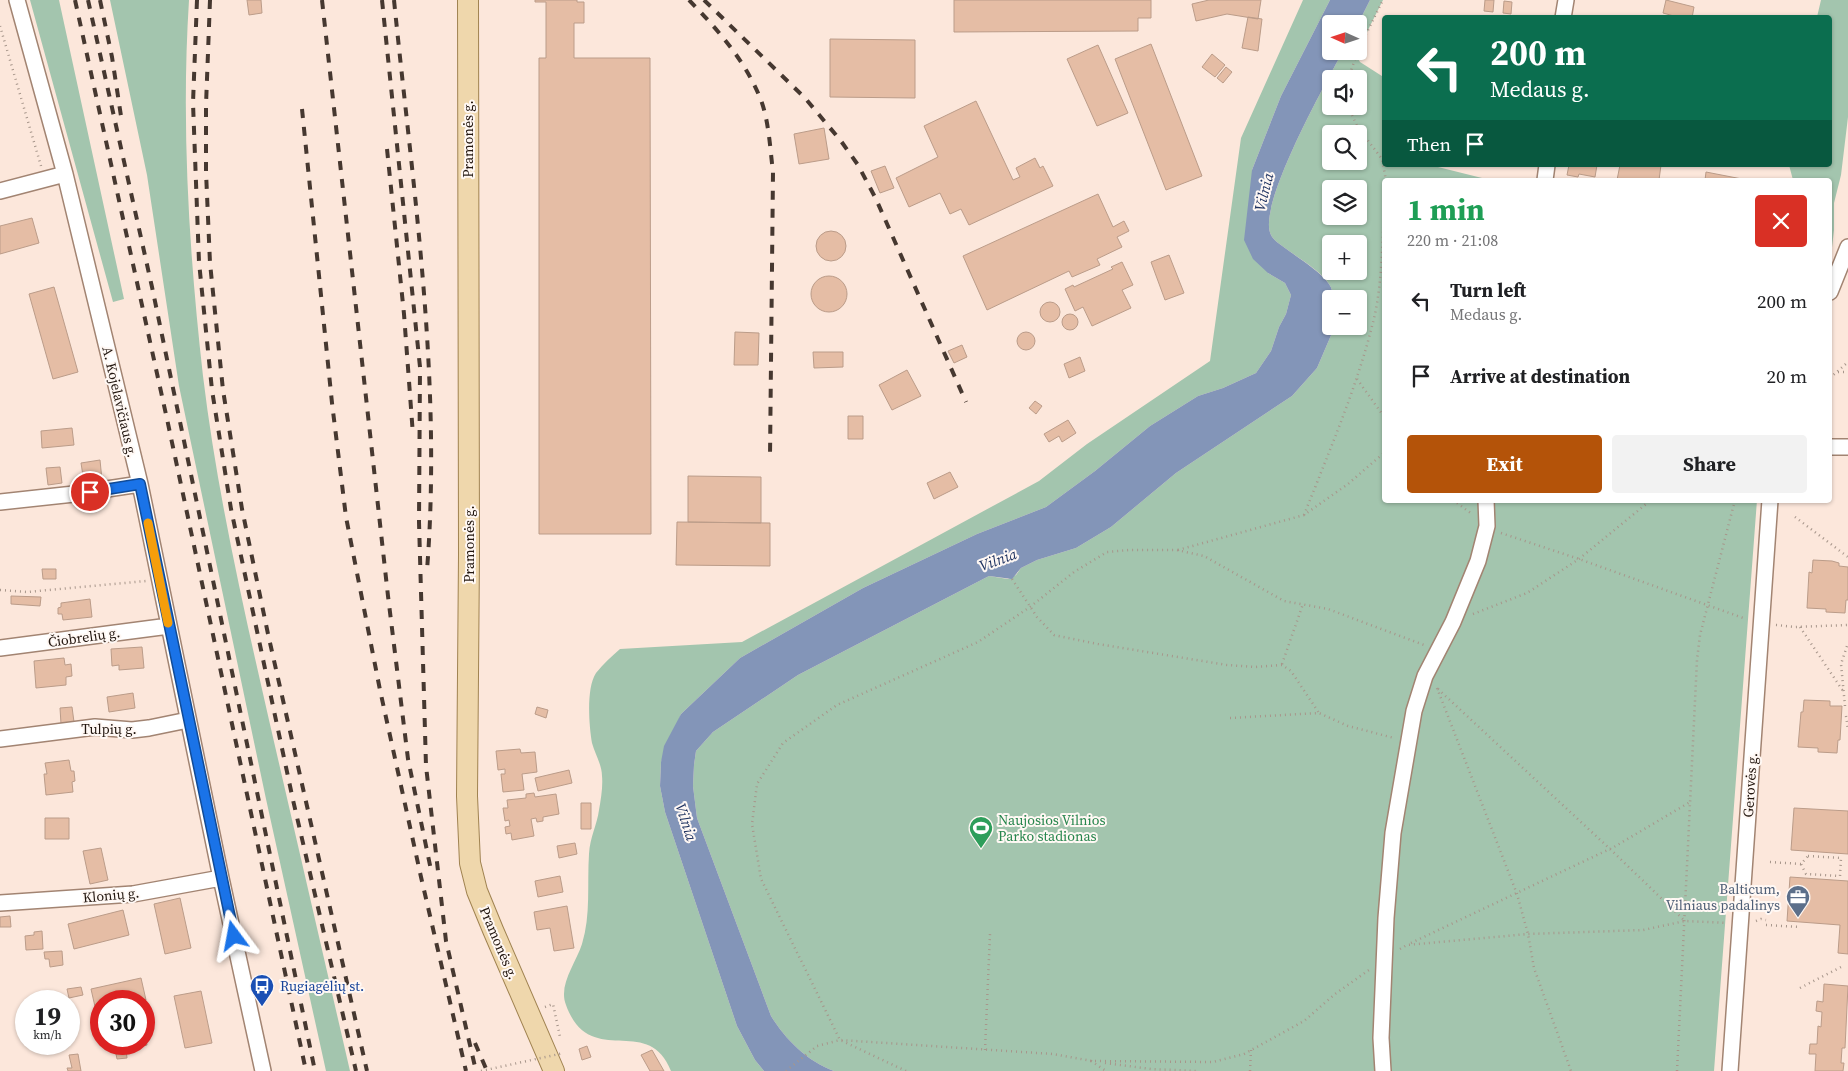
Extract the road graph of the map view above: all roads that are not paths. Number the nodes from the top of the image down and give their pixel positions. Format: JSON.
{"nodes":[{"id":1,"x":18,"y":0,"type":"edge"},
{"id":2,"x":468,"y":0,"type":"edge"},
{"id":3,"x":1566,"y":0,"type":"edge"},
{"id":4,"x":1563,"y":15,"type":"edge"},
{"id":5,"x":65,"y":174,"type":"junction"},
{"id":6,"x":0,"y":191,"type":"edge"},
{"id":7,"x":1848,"y":247,"type":"edge"},
{"id":8,"x":1832,"y":287,"type":"edge"},
{"id":9,"x":1832,"y":447,"type":"edge"},
{"id":10,"x":1848,"y":447,"type":"edge"},
{"id":11,"x":140,"y":484,"type":"junction"},
{"id":12,"x":0,"y":502,"type":"edge"},
{"id":13,"x":1486,"y":503,"type":"edge"},
{"id":14,"x":1770,"y":503,"type":"edge"},
{"id":15,"x":169,"y":626,"type":"junction"},
{"id":16,"x":0,"y":648,"type":"edge"},
{"id":17,"x":188,"y":720,"type":"junction"},
{"id":18,"x":0,"y":739,"type":"edge"},
{"id":19,"x":221,"y":878,"type":"junction"},
{"id":20,"x":0,"y":902,"type":"edge"},
{"id":21,"x":263,"y":1071,"type":"edge"},
{"id":22,"x":554,"y":1071,"type":"edge"},
{"id":23,"x":1382,"y":1071,"type":"edge"},
{"id":24,"x":1730,"y":1071,"type":"edge"}],
"edges":[{"from":1,"to":5,"type":"street","name":"A. Kojelavičiaus g."},
{"from":2,"to":22,"type":"main road","name":"Pramonės g."},
{"from":3,"to":4,"type":"street"},
{"from":5,"to":6,"type":"street"},
{"from":5,"to":11,"type":"street","name":"A. Kojelavičiaus g."},
{"from":7,"to":8,"type":"street"},
{"from":9,"to":10,"type":"street"},
{"from":11,"to":12,"type":"street"},
{"from":11,"to":15,"type":"street","name":"A. Kojelavičiaus g."},
{"from":13,"to":23,"type":"street"},
{"from":14,"to":24,"type":"street","name":"Gerovės g."},
{"from":15,"to":16,"type":"street","name":"Čiobrelių g."},
{"from":15,"to":17,"type":"street","name":"A. Kojelavičiaus g."},
{"from":17,"to":18,"type":"street","name":"Tulpių g."},
{"from":17,"to":19,"type":"street","name":"A. Kojelavičiaus g."},
{"from":19,"to":20,"type":"street","name":"Klonių g."},
{"from":19,"to":21,"type":"street","name":"A. Kojelavičiaus g."}]}
